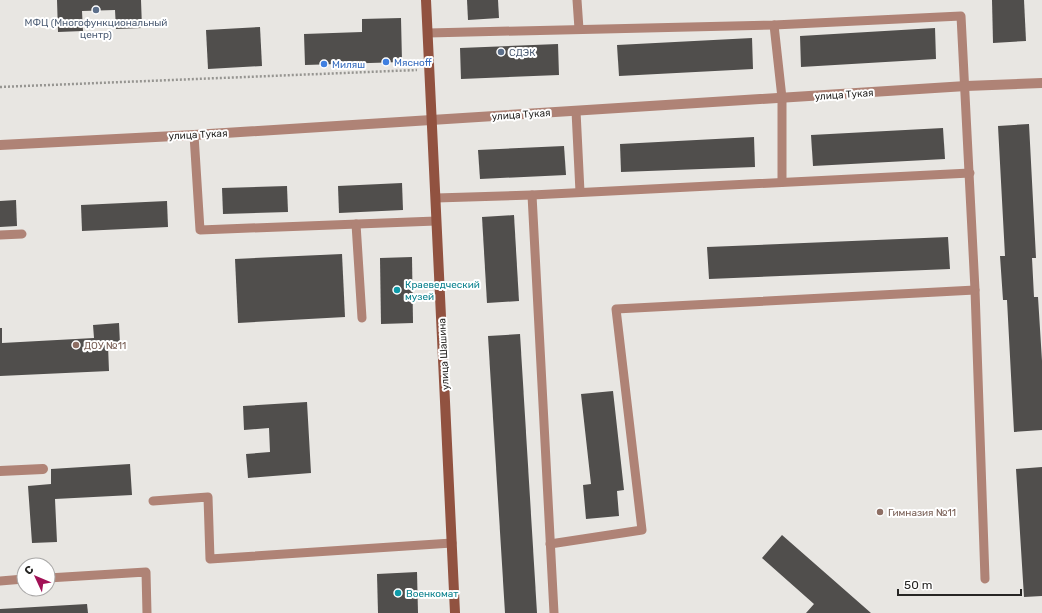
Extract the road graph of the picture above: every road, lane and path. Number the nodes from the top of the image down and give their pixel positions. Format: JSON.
{"nodes":[{"id":1,"x":426,"y":0,"type":"edge"},
{"id":2,"x":577,"y":0,"type":"edge"},
{"id":3,"x":774,"y":25,"type":"junction"},
{"id":4,"x":579,"y":29,"type":"junction"},
{"id":5,"x":428,"y":33,"type":"junction"},
{"id":6,"x":430,"y":70,"type":"junction"},
{"id":7,"x":1042,"y":83,"type":"edge"},
{"id":8,"x":966,"y":86,"type":"junction"},
{"id":9,"x":0,"y":87,"type":"edge"},
{"id":10,"x":782,"y":98,"type":"junction"},
{"id":11,"x":576,"y":111,"type":"junction"},
{"id":12,"x":432,"y":120,"type":"junction"},
{"id":13,"x":194,"y":135,"type":"junction"},
{"id":14,"x":0,"y":145,"type":"edge"},
{"id":15,"x":970,"y":173,"type":"junction"},
{"id":16,"x":782,"y":182,"type":"junction"},
{"id":17,"x":580,"y":192,"type":"junction"},
{"id":18,"x":532,"y":195,"type":"junction"},
{"id":19,"x":436,"y":198,"type":"junction"},
{"id":20,"x":436,"y":221,"type":"junction"},
{"id":21,"x":356,"y":224,"type":"junction"},
{"id":22,"x":22,"y":234,"type":"dead end"},
{"id":23,"x":0,"y":235,"type":"edge"},
{"id":24,"x":975,"y":290,"type":"junction"},
{"id":25,"x":362,"y":318,"type":"dead end"},
{"id":26,"x":43,"y":469,"type":"dead end"},
{"id":27,"x":0,"y":471,"type":"edge"},
{"id":28,"x":153,"y":501,"type":"dead end"},
{"id":29,"x":452,"y":543,"type":"junction"},
{"id":30,"x":550,"y":544,"type":"junction"},
{"id":31,"x":56,"y":578,"type":"edge"},
{"id":32,"x":985,"y":579,"type":"dead end"},
{"id":33,"x":16,"y":580,"type":"edge"},
{"id":34,"x":0,"y":581,"type":"edge"},
{"id":35,"x":147,"y":613,"type":"edge"},
{"id":36,"x":455,"y":613,"type":"edge"},
{"id":37,"x":554,"y":613,"type":"edge"}],
"edges":[{"from":1,"to":5,"type":"main road","name":"улица Шашина"},
{"from":2,"to":4,"type":"lane"},
{"from":3,"to":4,"type":"lane"},
{"from":3,"to":8,"type":"lane"},
{"from":3,"to":10,"type":"lane"},
{"from":4,"to":5,"type":"lane"},
{"from":5,"to":6,"type":"main road","name":"улица Шашина"},
{"from":6,"to":9,"type":"path"},
{"from":6,"to":12,"type":"main road","name":"улица Шашина"},
{"from":7,"to":8,"type":"street","name":"улица Тукая"},
{"from":8,"to":10,"type":"street","name":"улица Тукая"},
{"from":8,"to":15,"type":"lane"},
{"from":10,"to":11,"type":"street","name":"улица Тукая"},
{"from":10,"to":16,"type":"lane"},
{"from":11,"to":12,"type":"street","name":"улица Тукая"},
{"from":11,"to":17,"type":"lane"},
{"from":12,"to":13,"type":"street","name":"улица Тукая"},
{"from":12,"to":19,"type":"main road","name":"улица Шашина"},
{"from":13,"to":14,"type":"street","name":"улица Тукая"},
{"from":13,"to":21,"type":"lane"},
{"from":15,"to":16,"type":"lane"},
{"from":15,"to":24,"type":"lane"},
{"from":16,"to":17,"type":"lane"},
{"from":17,"to":18,"type":"lane"},
{"from":18,"to":19,"type":"lane"},
{"from":18,"to":30,"type":"lane"},
{"from":19,"to":20,"type":"main road","name":"улица Шашина"},
{"from":20,"to":21,"type":"lane"},
{"from":20,"to":29,"type":"main road","name":"улица Шашина"},
{"from":21,"to":25,"type":"lane"},
{"from":22,"to":23,"type":"lane"},
{"from":24,"to":30,"type":"lane"},
{"from":24,"to":32,"type":"lane"},
{"from":26,"to":27,"type":"street"},
{"from":28,"to":29,"type":"lane"},
{"from":29,"to":36,"type":"main road","name":"улица Шашина"},
{"from":30,"to":37,"type":"lane"},
{"from":31,"to":35,"type":"lane"},
{"from":33,"to":34,"type":"lane"}]}
